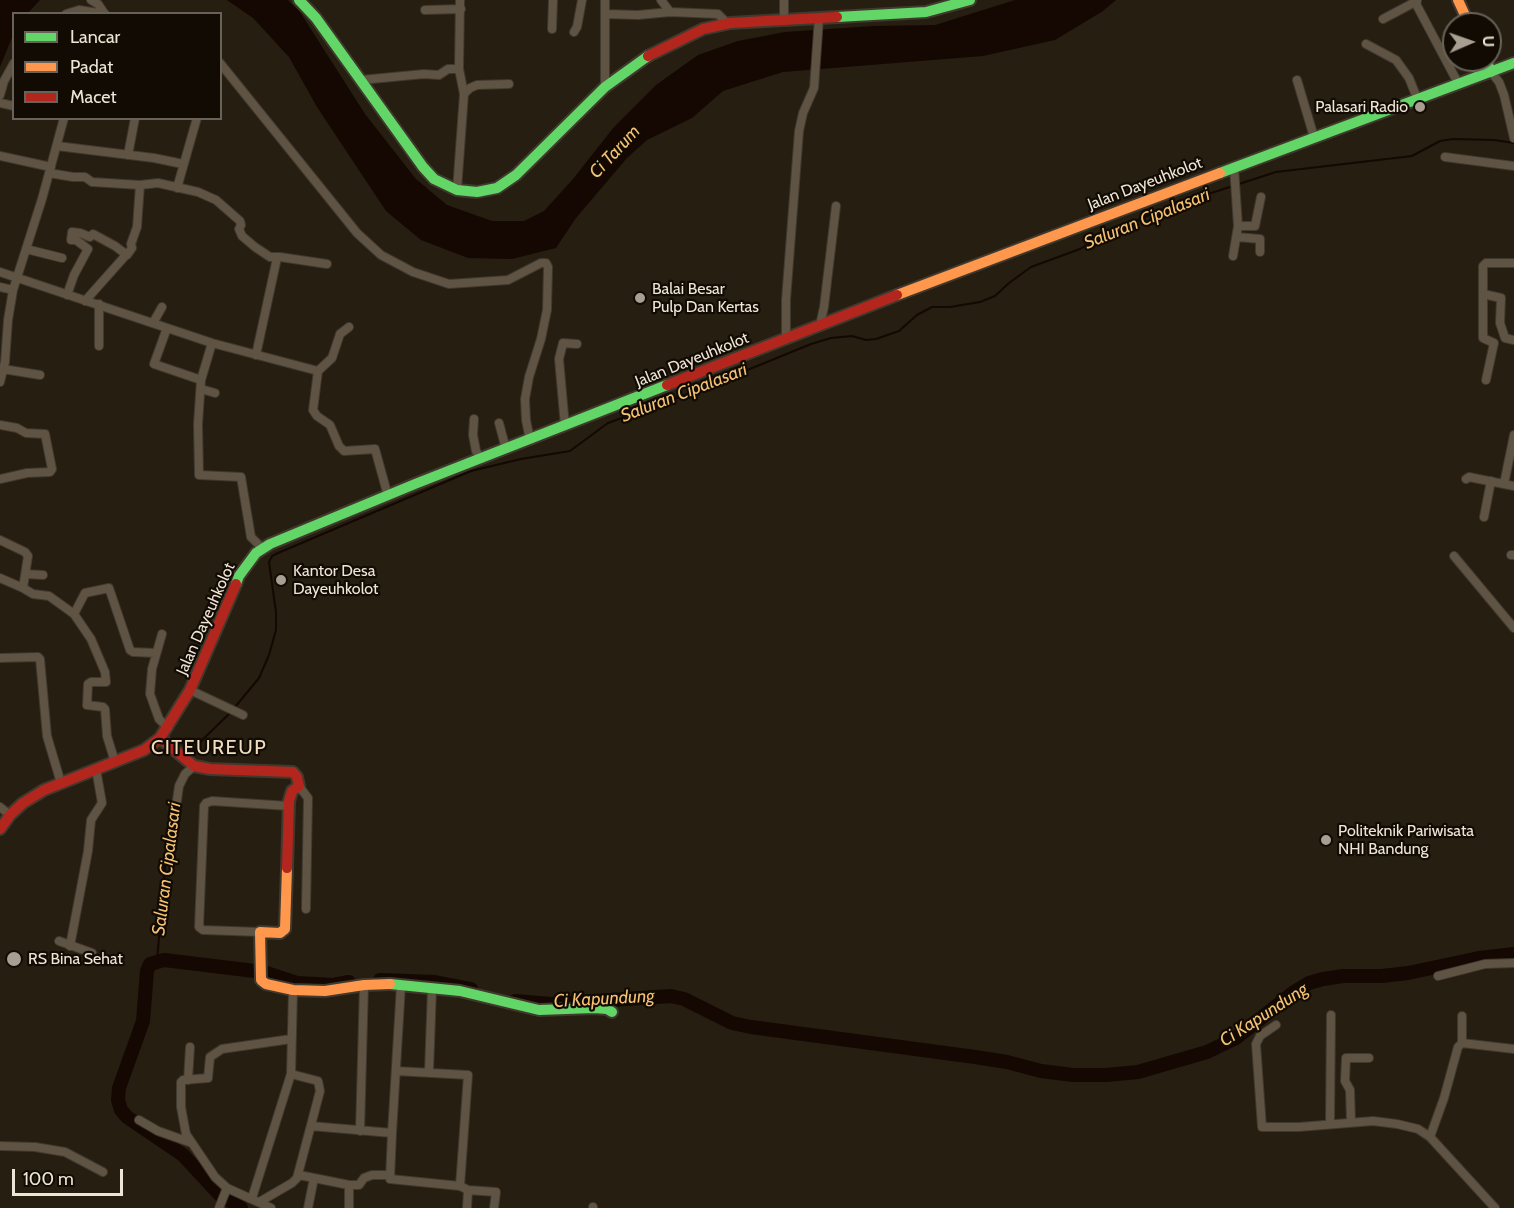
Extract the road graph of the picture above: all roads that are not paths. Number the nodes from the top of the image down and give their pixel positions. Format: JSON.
{"nodes":[{"id":1,"x":91,"y":0,"type":"edge"},
{"id":2,"x":299,"y":0,"type":"edge"},
{"id":3,"x":460,"y":0,"type":"edge"},
{"id":4,"x":553,"y":0,"type":"edge"},
{"id":5,"x":582,"y":0,"type":"edge"},
{"id":6,"x":605,"y":0,"type":"edge"},
{"id":7,"x":662,"y":0,"type":"edge"},
{"id":8,"x":784,"y":0,"type":"edge"},
{"id":9,"x":970,"y":0,"type":"edge"},
{"id":10,"x":1417,"y":1,"type":"edge"},
{"id":11,"x":460,"y":9,"type":"junction"},
{"id":12,"x":425,"y":10,"type":"dead end"},
{"id":13,"x":78,"y":12,"type":"edge"},
{"id":14,"x":104,"y":12,"type":"edge"},
{"id":15,"x":670,"y":12,"type":"junction"},
{"id":16,"x":605,"y":14,"type":"junction"},
{"id":17,"x":819,"y":18,"type":"junction"},
{"id":18,"x":784,"y":20,"type":"junction"},
{"id":19,"x":1383,"y":20,"type":"dead end"},
{"id":20,"x":728,"y":24,"type":"junction"},
{"id":21,"x":552,"y":29,"type":"dead end"},
{"id":22,"x":574,"y":32,"type":"dead end"},
{"id":23,"x":1366,"y":44,"type":"dead end"},
{"id":24,"x":222,"y":65,"type":"edge"},
{"id":25,"x":12,"y":67,"type":"edge"},
{"id":26,"x":459,"y":69,"type":"junction"},
{"id":27,"x":1491,"y":72,"type":"joint"},
{"id":28,"x":361,"y":80,"type":"junction"},
{"id":29,"x":1297,"y":80,"type":"dead end"},
{"id":30,"x":1458,"y":83,"type":"junction"},
{"id":31,"x":509,"y":84,"type":"dead end"},
{"id":32,"x":605,"y":87,"type":"junction"},
{"id":33,"x":464,"y":93,"type":"junction"},
{"id":34,"x":0,"y":95,"type":"edge"},
{"id":35,"x":1417,"y":98,"type":"junction"},
{"id":36,"x":64,"y":120,"type":"edge"},
{"id":37,"x":135,"y":120,"type":"edge"},
{"id":38,"x":196,"y":120,"type":"edge"},
{"id":39,"x":1314,"y":137,"type":"junction"},
{"id":40,"x":1514,"y":138,"type":"edge"},
{"id":41,"x":57,"y":146,"type":"junction"},
{"id":42,"x":128,"y":155,"type":"junction"},
{"id":43,"x":0,"y":156,"type":"edge"},
{"id":44,"x":1445,"y":157,"type":"dead end"},
{"id":45,"x":183,"y":164,"type":"junction"},
{"id":46,"x":1514,"y":165,"type":"edge"},
{"id":47,"x":1234,"y":167,"type":"junction"},
{"id":48,"x":50,"y":170,"type":"junction"},
{"id":49,"x":140,"y":184,"type":"junction"},
{"id":50,"x":177,"y":188,"type":"junction"},
{"id":51,"x":457,"y":190,"type":"junction"},
{"id":52,"x":1261,"y":197,"type":"dead end"},
{"id":53,"x":836,"y":206,"type":"dead end"},
{"id":54,"x":1238,"y":226,"type":"junction"},
{"id":55,"x":1237,"y":237,"type":"junction"},
{"id":56,"x":26,"y":249,"type":"junction"},
{"id":57,"x":1260,"y":252,"type":"dead end"},
{"id":58,"x":126,"y":255,"type":"junction"},
{"id":59,"x":1233,"y":256,"type":"dead end"},
{"id":60,"x":62,"y":258,"type":"dead end"},
{"id":61,"x":277,"y":258,"type":"junction"},
{"id":62,"x":1514,"y":263,"type":"edge"},
{"id":63,"x":327,"y":264,"type":"dead end"},
{"id":64,"x":0,"y":272,"type":"edge"},
{"id":65,"x":18,"y":277,"type":"junction"},
{"id":66,"x":0,"y":287,"type":"edge"},
{"id":67,"x":13,"y":290,"type":"junction"},
{"id":68,"x":1483,"y":294,"type":"junction"},
{"id":69,"x":67,"y":295,"type":"junction"},
{"id":70,"x":86,"y":300,"type":"junction"},
{"id":71,"x":99,"y":304,"type":"junction"},
{"id":72,"x":162,"y":307,"type":"dead end"},
{"id":73,"x":153,"y":323,"type":"junction"},
{"id":74,"x":820,"y":325,"type":"junction"},
{"id":75,"x":349,"y":327,"type":"dead end"},
{"id":76,"x":167,"y":328,"type":"junction"},
{"id":77,"x":786,"y":339,"type":"junction"},
{"id":78,"x":1514,"y":340,"type":"edge"},
{"id":79,"x":212,"y":343,"type":"junction"},
{"id":80,"x":577,"y":344,"type":"dead end"},
{"id":81,"x":99,"y":346,"type":"dead end"},
{"id":82,"x":256,"y":355,"type":"junction"},
{"id":83,"x":2,"y":366,"type":"edge"},
{"id":84,"x":318,"y":371,"type":"junction"},
{"id":85,"x":40,"y":375,"type":"dead end"},
{"id":86,"x":201,"y":380,"type":"junction"},
{"id":87,"x":1486,"y":380,"type":"dead end"},
{"id":88,"x":0,"y":382,"type":"edge"},
{"id":89,"x":201,"y":390,"type":"junction"},
{"id":90,"x":215,"y":393,"type":"dead end"},
{"id":91,"x":474,"y":419,"type":"dead end"},
{"id":92,"x":499,"y":423,"type":"dead end"},
{"id":93,"x":0,"y":425,"type":"edge"},
{"id":94,"x":565,"y":426,"type":"junction"},
{"id":95,"x":1514,"y":435,"type":"edge"},
{"id":96,"x":530,"y":440,"type":"junction"},
{"id":97,"x":506,"y":449,"type":"junction"},
{"id":98,"x":481,"y":459,"type":"junction"},
{"id":99,"x":1470,"y":478,"type":"dead end"},
{"id":100,"x":0,"y":479,"type":"edge"},
{"id":101,"x":1491,"y":482,"type":"junction"},
{"id":102,"x":1504,"y":484,"type":"junction"},
{"id":103,"x":1514,"y":486,"type":"edge"},
{"id":104,"x":388,"y":496,"type":"junction"},
{"id":105,"x":1484,"y":517,"type":"dead end"},
{"id":106,"x":0,"y":540,"type":"edge"},
{"id":107,"x":262,"y":549,"type":"junction"},
{"id":108,"x":1454,"y":556,"type":"dead end"},
{"id":109,"x":26,"y":574,"type":"junction"},
{"id":110,"x":43,"y":575,"type":"dead end"},
{"id":111,"x":0,"y":578,"type":"edge"},
{"id":112,"x":23,"y":588,"type":"junction"},
{"id":113,"x":74,"y":614,"type":"junction"},
{"id":114,"x":1514,"y":628,"type":"edge"},
{"id":115,"x":162,"y":634,"type":"dead end"},
{"id":116,"x":156,"y":653,"type":"junction"},
{"id":117,"x":0,"y":658,"type":"edge"},
{"id":118,"x":190,"y":690,"type":"junction"},
{"id":119,"x":236,"y":712,"type":"dead end"},
{"id":120,"x":168,"y":728,"type":"junction"},
{"id":121,"x":160,"y":738,"type":"junction"},
{"id":122,"x":115,"y":762,"type":"junction"},
{"id":123,"x":191,"y":763,"type":"junction"},
{"id":124,"x":96,"y":769,"type":"junction"},
{"id":125,"x":61,"y":783,"type":"junction"},
{"id":126,"x":299,"y":786,"type":"junction"},
{"id":127,"x":289,"y":806,"type":"junction"},
{"id":128,"x":0,"y":807,"type":"edge"},
{"id":129,"x":176,"y":807,"type":"dead end"},
{"id":130,"x":10,"y":815,"type":"junction"},
{"id":131,"x":0,"y":829,"type":"edge"},
{"id":132,"x":306,"y":909,"type":"dead end"},
{"id":133,"x":260,"y":932,"type":"junction"},
{"id":134,"x":59,"y":941,"type":"dead end"},
{"id":135,"x":70,"y":946,"type":"junction"},
{"id":136,"x":92,"y":953,"type":"dead end"},
{"id":137,"x":1514,"y":963,"type":"edge"},
{"id":138,"x":1438,"y":976,"type":"dead end"},
{"id":139,"x":364,"y":985,"type":"junction"},
{"id":140,"x":400,"y":985,"type":"junction"},
{"id":141,"x":432,"y":988,"type":"junction"},
{"id":142,"x":293,"y":990,"type":"junction"},
{"id":143,"x":612,"y":1012,"type":"dead end"},
{"id":144,"x":1331,"y":1015,"type":"dead end"},
{"id":145,"x":1462,"y":1016,"type":"dead end"},
{"id":146,"x":1276,"y":1024,"type":"dead end"},
{"id":147,"x":291,"y":1039,"type":"junction"},
{"id":148,"x":1462,"y":1044,"type":"junction"},
{"id":149,"x":190,"y":1047,"type":"dead end"},
{"id":150,"x":1514,"y":1049,"type":"edge"},
{"id":151,"x":1369,"y":1058,"type":"dead end"},
{"id":152,"x":396,"y":1071,"type":"junction"},
{"id":153,"x":429,"y":1072,"type":"junction"},
{"id":154,"x":291,"y":1074,"type":"junction"},
{"id":155,"x":188,"y":1080,"type":"junction"},
{"id":156,"x":139,"y":1120,"type":"dead end"},
{"id":157,"x":1351,"y":1122,"type":"junction"},
{"id":158,"x":1329,"y":1123,"type":"junction"},
{"id":159,"x":311,"y":1126,"type":"junction"},
{"id":160,"x":360,"y":1131,"type":"junction"},
{"id":161,"x":392,"y":1133,"type":"junction"},
{"id":162,"x":1430,"y":1137,"type":"junction"},
{"id":163,"x":192,"y":1143,"type":"junction"},
{"id":164,"x":0,"y":1146,"type":"edge"},
{"id":165,"x":103,"y":1172,"type":"dead end"},
{"id":166,"x":299,"y":1175,"type":"junction"},
{"id":167,"x":390,"y":1175,"type":"junction"},
{"id":168,"x":314,"y":1178,"type":"junction"},
{"id":169,"x":349,"y":1185,"type":"junction"},
{"id":170,"x":460,"y":1186,"type":"junction"},
{"id":171,"x":227,"y":1189,"type":"junction"},
{"id":172,"x":468,"y":1190,"type":"junction"},
{"id":173,"x":252,"y":1198,"type":"junction"},
{"id":174,"x":261,"y":1202,"type":"junction"},
{"id":175,"x":220,"y":1205,"type":"edge"},
{"id":176,"x":1489,"y":1206,"type":"edge"},
{"id":177,"x":271,"y":1208,"type":"edge"},
{"id":178,"x":308,"y":1208,"type":"edge"},
{"id":179,"x":349,"y":1208,"type":"edge"},
{"id":180,"x":467,"y":1208,"type":"edge"},
{"id":181,"x":494,"y":1208,"type":"edge"}],
"edges":[{"from":1,"to":13,"type":"street"},
{"from":1,"to":14,"type":"street"},
{"from":2,"to":28,"type":"main road"},
{"from":3,"to":11,"type":"street"},
{"from":4,"to":21,"type":"street"},
{"from":5,"to":22,"type":"street"},
{"from":6,"to":16,"type":"street"},
{"from":7,"to":15,"type":"street"},
{"from":8,"to":18,"type":"street"},
{"from":9,"to":17,"type":"main road"},
{"from":10,"to":19,"type":"street"},
{"from":10,"to":30,"type":"street"},
{"from":11,"to":12,"type":"street"},
{"from":11,"to":26,"type":"street"},
{"from":15,"to":16,"type":"street"},
{"from":15,"to":20,"type":"street"},
{"from":16,"to":32,"type":"street"},
{"from":17,"to":18,"type":"main road"},
{"from":17,"to":77,"type":"street"},
{"from":18,"to":20,"type":"main road"},
{"from":20,"to":32,"type":"main road"},
{"from":23,"to":35,"type":"street"},
{"from":24,"to":96,"type":"street"},
{"from":25,"to":34,"type":"street"},
{"from":26,"to":28,"type":"street"},
{"from":26,"to":33,"type":"street"},
{"from":27,"to":30,"type":"main road","name":"Jalan Dayeuhkolot"},
{"from":27,"to":40,"type":"street"},
{"from":28,"to":51,"type":"main road"},
{"from":29,"to":39,"type":"street"},
{"from":30,"to":35,"type":"main road","name":"Jalan Dayeuhkolot"},
{"from":31,"to":33,"type":"street"},
{"from":32,"to":51,"type":"main road"},
{"from":33,"to":51,"type":"street"},
{"from":35,"to":39,"type":"main road","name":"Jalan Dayeuhkolot"},
{"from":36,"to":41,"type":"street"},
{"from":37,"to":42,"type":"street"},
{"from":38,"to":45,"type":"street"},
{"from":39,"to":47,"type":"main road","name":"Jalan Dayeuhkolot"},
{"from":41,"to":42,"type":"street"},
{"from":41,"to":48,"type":"street"},
{"from":42,"to":45,"type":"street"},
{"from":43,"to":48,"type":"street"},
{"from":44,"to":46,"type":"street"},
{"from":45,"to":50,"type":"street"},
{"from":47,"to":54,"type":"street"},
{"from":47,"to":74,"type":"main road","name":"Jalan Dayeuhkolot"},
{"from":48,"to":49,"type":"street"},
{"from":48,"to":56,"type":"street"},
{"from":49,"to":50,"type":"street"},
{"from":49,"to":58,"type":"street"},
{"from":50,"to":61,"type":"street"},
{"from":52,"to":54,"type":"street"},
{"from":53,"to":74,"type":"street"},
{"from":54,"to":55,"type":"street"},
{"from":55,"to":57,"type":"street"},
{"from":55,"to":59,"type":"street"},
{"from":56,"to":60,"type":"street"},
{"from":56,"to":65,"type":"street"},
{"from":58,"to":69,"type":"street"},
{"from":58,"to":70,"type":"street"},
{"from":61,"to":63,"type":"street"},
{"from":61,"to":82,"type":"street"},
{"from":62,"to":68,"type":"street"},
{"from":64,"to":65,"type":"street"},
{"from":65,"to":67,"type":"street"},
{"from":65,"to":69,"type":"street"},
{"from":66,"to":67,"type":"street"},
{"from":67,"to":83,"type":"street"},
{"from":68,"to":78,"type":"street"},
{"from":68,"to":87,"type":"street"},
{"from":69,"to":70,"type":"street"},
{"from":70,"to":71,"type":"street"},
{"from":71,"to":73,"type":"street"},
{"from":71,"to":81,"type":"street"},
{"from":72,"to":73,"type":"street"},
{"from":73,"to":76,"type":"street"},
{"from":74,"to":77,"type":"main road","name":"Jalan Dayeuhkolot"},
{"from":75,"to":84,"type":"street"},
{"from":76,"to":79,"type":"street"},
{"from":76,"to":86,"type":"street"},
{"from":77,"to":94,"type":"main road","name":"Jalan Dayeuhkolot"},
{"from":79,"to":82,"type":"street"},
{"from":79,"to":86,"type":"street"},
{"from":80,"to":94,"type":"street"},
{"from":82,"to":84,"type":"street"},
{"from":83,"to":85,"type":"street"},
{"from":83,"to":88,"type":"street"},
{"from":84,"to":104,"type":"street"},
{"from":86,"to":89,"type":"street"},
{"from":89,"to":90,"type":"street"},
{"from":89,"to":107,"type":"street"},
{"from":91,"to":98,"type":"street"},
{"from":92,"to":97,"type":"street"},
{"from":93,"to":100,"type":"street"},
{"from":94,"to":96,"type":"main road","name":"Jalan Dayeuhkolot"},
{"from":95,"to":102,"type":"street"},
{"from":96,"to":97,"type":"main road","name":"Jalan Dayeuhkolot"},
{"from":97,"to":98,"type":"main road","name":"Jalan Dayeuhkolot"},
{"from":98,"to":104,"type":"main road","name":"Jalan Dayeuhkolot"},
{"from":99,"to":101,"type":"street"},
{"from":101,"to":102,"type":"street"},
{"from":101,"to":105,"type":"street"},
{"from":102,"to":103,"type":"street"},
{"from":104,"to":107,"type":"main road","name":"Jalan Dayeuhkolot"},
{"from":106,"to":109,"type":"street"},
{"from":107,"to":118,"type":"main road","name":"Jalan Dayeuhkolot"},
{"from":108,"to":114,"type":"street"},
{"from":109,"to":110,"type":"street"},
{"from":109,"to":112,"type":"street"},
{"from":111,"to":112,"type":"street"},
{"from":112,"to":113,"type":"street"},
{"from":113,"to":116,"type":"street"},
{"from":113,"to":122,"type":"street"},
{"from":115,"to":116,"type":"street"},
{"from":116,"to":120,"type":"street"},
{"from":117,"to":125,"type":"street"},
{"from":118,"to":119,"type":"street"},
{"from":118,"to":120,"type":"main road","name":"Jalan Dayeuhkolot"},
{"from":120,"to":121,"type":"main road","name":"Jalan Dayeuhkolot"},
{"from":121,"to":122,"type":"main road","name":"Jalan Dayeuhkolot"},
{"from":121,"to":123,"type":"main road"},
{"from":122,"to":124,"type":"main road","name":"Jalan Dayeuhkolot"},
{"from":123,"to":126,"type":"main road"},
{"from":123,"to":129,"type":"street"},
{"from":124,"to":125,"type":"main road","name":"Jalan Dayeuhkolot"},
{"from":124,"to":135,"type":"street"},
{"from":125,"to":130,"type":"main road","name":"Jalan Dayeuhkolot"},
{"from":126,"to":127,"type":"main road"},
{"from":126,"to":132,"type":"street"},
{"from":127,"to":133,"type":"main road"},
{"from":127,"to":133,"type":"street"},
{"from":128,"to":130,"type":"street"},
{"from":130,"to":131,"type":"main road","name":"Jalan Dayeuhkolot"},
{"from":133,"to":142,"type":"main road"},
{"from":134,"to":135,"type":"street"},
{"from":135,"to":136,"type":"street"},
{"from":137,"to":138,"type":"street"},
{"from":139,"to":140,"type":"main road"},
{"from":139,"to":142,"type":"main road"},
{"from":139,"to":160,"type":"street"},
{"from":140,"to":141,"type":"main road"},
{"from":140,"to":152,"type":"street"},
{"from":141,"to":143,"type":"main road"},
{"from":141,"to":153,"type":"street"},
{"from":142,"to":147,"type":"street"},
{"from":144,"to":158,"type":"street"},
{"from":145,"to":148,"type":"street"},
{"from":146,"to":158,"type":"street"},
{"from":147,"to":154,"type":"street"},
{"from":147,"to":155,"type":"street"},
{"from":148,"to":150,"type":"street"},
{"from":148,"to":162,"type":"street"},
{"from":149,"to":155,"type":"street"},
{"from":151,"to":157,"type":"street"},
{"from":152,"to":153,"type":"street"},
{"from":152,"to":161,"type":"street"},
{"from":153,"to":170,"type":"street"},
{"from":154,"to":159,"type":"street"},
{"from":154,"to":173,"type":"street"},
{"from":155,"to":163,"type":"street"},
{"from":156,"to":163,"type":"street"},
{"from":157,"to":158,"type":"street"},
{"from":157,"to":162,"type":"street"},
{"from":159,"to":160,"type":"street"},
{"from":159,"to":166,"type":"street"},
{"from":160,"to":161,"type":"street"},
{"from":161,"to":167,"type":"street"},
{"from":162,"to":176,"type":"street"},
{"from":163,"to":171,"type":"street"},
{"from":164,"to":165,"type":"street"},
{"from":166,"to":168,"type":"street"},
{"from":166,"to":174,"type":"street"},
{"from":167,"to":169,"type":"street"},
{"from":167,"to":170,"type":"street"},
{"from":168,"to":169,"type":"street"},
{"from":168,"to":178,"type":"street"},
{"from":169,"to":179,"type":"street"},
{"from":170,"to":172,"type":"street"},
{"from":171,"to":173,"type":"street"},
{"from":171,"to":175,"type":"street"},
{"from":172,"to":180,"type":"street"},
{"from":172,"to":181,"type":"street"},
{"from":173,"to":174,"type":"street"},
{"from":174,"to":177,"type":"street"}]}
